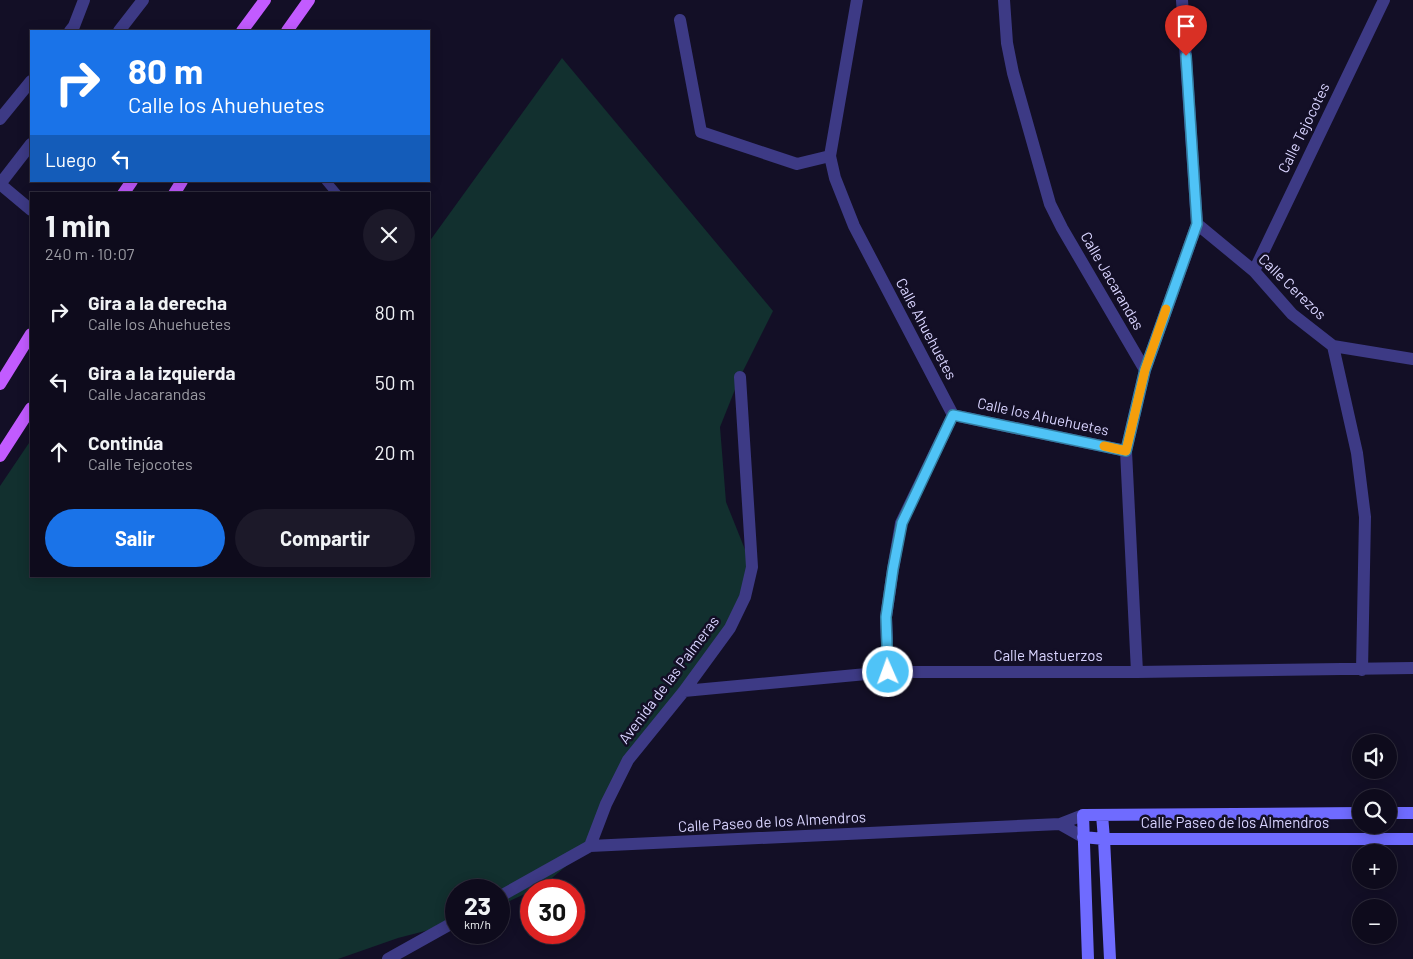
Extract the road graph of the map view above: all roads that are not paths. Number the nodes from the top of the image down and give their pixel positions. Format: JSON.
{"nodes":[{"id":1,"x":84,"y":0,"type":"edge"},
{"id":2,"x":143,"y":0,"type":"edge"},
{"id":3,"x":265,"y":0,"type":"edge"},
{"id":4,"x":310,"y":0,"type":"edge"},
{"id":5,"x":858,"y":0,"type":"edge"},
{"id":6,"x":1004,"y":0,"type":"edge"},
{"id":7,"x":1182,"y":0,"type":"edge"},
{"id":8,"x":1384,"y":0,"type":"edge"},
{"id":9,"x":680,"y":20,"type":"dead end"},
{"id":10,"x":71,"y":30,"type":"edge"},
{"id":11,"x":120,"y":30,"type":"edge"},
{"id":12,"x":243,"y":30,"type":"edge"},
{"id":13,"x":288,"y":30,"type":"edge"},
{"id":14,"x":30,"y":82,"type":"edge"},
{"id":15,"x":0,"y":118,"type":"edge"},
{"id":16,"x":30,"y":145,"type":"edge"},
{"id":17,"x":830,"y":156,"type":"junction"},
{"id":18,"x":327,"y":182,"type":"edge"},
{"id":19,"x":0,"y":184,"type":"edge"},
{"id":20,"x":335,"y":192,"type":"edge"},
{"id":21,"x":30,"y":209,"type":"edge"},
{"id":22,"x":1197,"y":224,"type":"junction"},
{"id":23,"x":1254,"y":271,"type":"junction"},
{"id":24,"x":30,"y":336,"type":"edge"},
{"id":25,"x":1333,"y":346,"type":"junction"},
{"id":26,"x":1413,"y":359,"type":"edge"},
{"id":27,"x":1145,"y":370,"type":"junction"},
{"id":28,"x":740,"y":377,"type":"dead end"},
{"id":29,"x":0,"y":384,"type":"edge"},
{"id":30,"x":30,"y":410,"type":"edge"},
{"id":31,"x":953,"y":415,"type":"junction"},
{"id":32,"x":1126,"y":451,"type":"junction"},
{"id":33,"x":0,"y":456,"type":"edge"},
{"id":34,"x":1413,"y":668,"type":"edge"},
{"id":35,"x":1362,"y":670,"type":"junction"},
{"id":36,"x":888,"y":672,"type":"junction"},
{"id":37,"x":1138,"y":672,"type":"junction"},
{"id":38,"x":684,"y":691,"type":"junction"},
{"id":39,"x":1352,"y":813,"type":"edge"},
{"id":40,"x":1397,"y":813,"type":"edge"},
{"id":41,"x":1413,"y":813,"type":"edge"},
{"id":42,"x":1083,"y":815,"type":"junction"},
{"id":43,"x":1102,"y":815,"type":"junction"},
{"id":44,"x":1060,"y":824,"type":"junction"},
{"id":45,"x":1083,"y":838,"type":"junction"},
{"id":46,"x":1413,"y":838,"type":"edge"},
{"id":47,"x":1104,"y":840,"type":"junction"},
{"id":48,"x":590,"y":846,"type":"junction"},
{"id":49,"x":510,"y":891,"type":"edge"},
{"id":50,"x":445,"y":927,"type":"edge"},
{"id":51,"x":388,"y":959,"type":"edge"},
{"id":52,"x":1088,"y":959,"type":"edge"},
{"id":53,"x":1110,"y":959,"type":"edge"}],
"edges":[{"from":1,"to":10,"type":"street"},
{"from":2,"to":11,"type":"street"},
{"from":3,"to":12,"type":"main road"},
{"from":4,"to":13,"type":"main road"},
{"from":5,"to":17,"type":"street","name":"Calle Ahuehuetes"},
{"from":6,"to":27,"type":"street","name":"Calle Jacarandas"},
{"from":7,"to":22,"type":"street"},
{"from":8,"to":23,"type":"street","name":"Calle Tejocotes"},
{"from":9,"to":17,"type":"street"},
{"from":14,"to":15,"type":"street"},
{"from":16,"to":19,"type":"street"},
{"from":17,"to":31,"type":"street","name":"Calle Ahuehuetes"},
{"from":18,"to":20,"type":"lane"},
{"from":19,"to":21,"type":"street"},
{"from":22,"to":23,"type":"street","name":"Calle Cerezos"},
{"from":22,"to":27,"type":"street"},
{"from":23,"to":25,"type":"street","name":"Calle Cerezos"},
{"from":24,"to":29,"type":"main road"},
{"from":25,"to":26,"type":"street"},
{"from":25,"to":35,"type":"street"},
{"from":27,"to":32,"type":"street"},
{"from":28,"to":38,"type":"street","name":"Avenida de las Palmeras"},
{"from":30,"to":33,"type":"main road"},
{"from":31,"to":32,"type":"street","name":"Calle los Ahuehuetes"},
{"from":31,"to":36,"type":"street"},
{"from":32,"to":37,"type":"street"},
{"from":34,"to":35,"type":"street","name":"Calle Mastuerzos"},
{"from":35,"to":37,"type":"street","name":"Calle Mastuerzos"},
{"from":36,"to":37,"type":"street","name":"Calle Mastuerzos"},
{"from":36,"to":38,"type":"street","name":"Calle Mastuerzos"},
{"from":38,"to":48,"type":"street","name":"Avenida de las Palmeras"},
{"from":39,"to":43,"type":"street","name":"Calle Paseo de los Almendros"},
{"from":40,"to":41,"type":"street"},
{"from":42,"to":43,"type":"street","name":"Calle Paseo de los Almendros"},
{"from":42,"to":44,"type":"street","name":"Calle Paseo de los Almendros"},
{"from":42,"to":45,"type":"street"},
{"from":43,"to":47,"type":"street"},
{"from":44,"to":45,"type":"street","name":"Calle Paseo de los Almendros"},
{"from":44,"to":48,"type":"street","name":"Calle Paseo de los Almendros"},
{"from":45,"to":47,"type":"street","name":"Calle Paseo de los Almendros"},
{"from":45,"to":52,"type":"street"},
{"from":46,"to":47,"type":"street","name":"Calle Paseo de los Almendros"},
{"from":47,"to":53,"type":"street"},
{"from":48,"to":49,"type":"street","name":"Calle Paseo de los Almendros"},
{"from":50,"to":51,"type":"street"}]}
